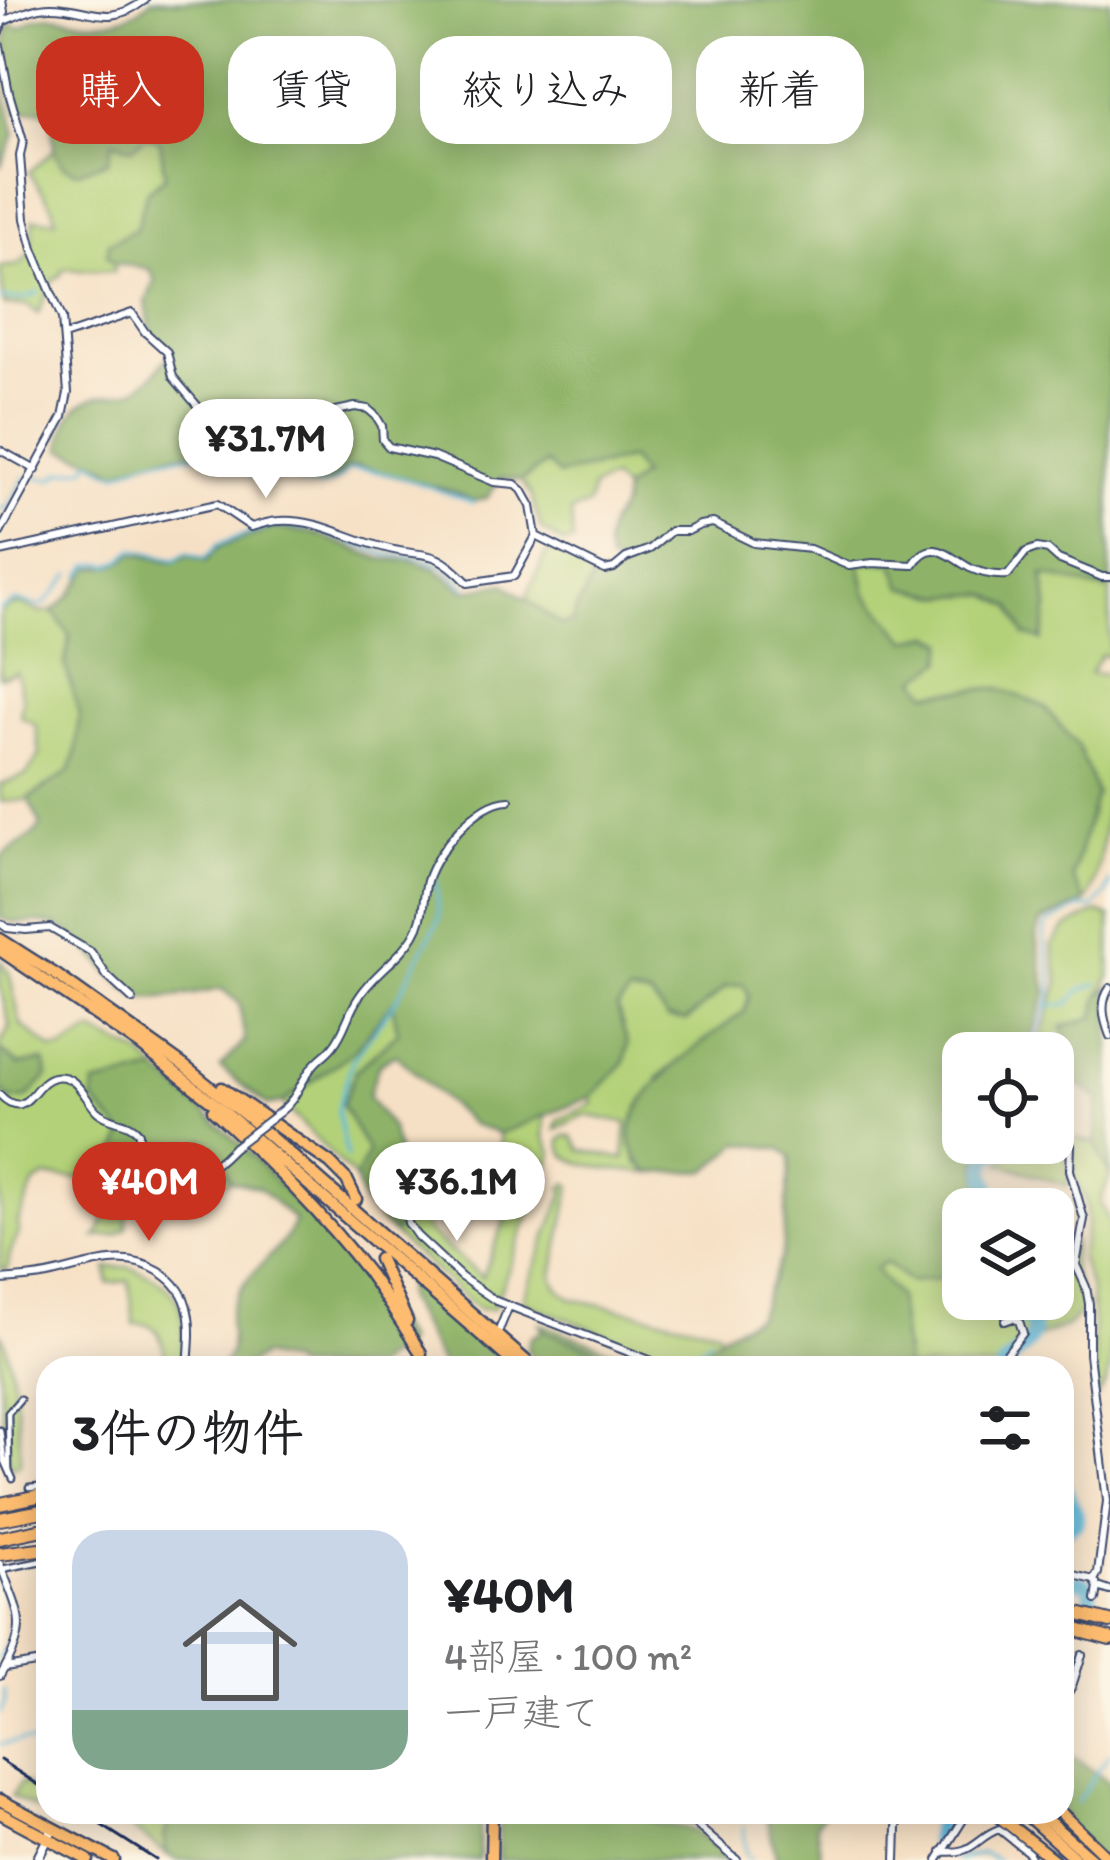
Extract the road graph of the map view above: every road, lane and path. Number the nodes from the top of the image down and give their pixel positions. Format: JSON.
{"nodes":[{"id":1,"x":2,"y":0,"type":"edge"},
{"id":2,"x":145,"y":0,"type":"edge"},
{"id":3,"x":4,"y":21,"type":"junction"},
{"id":4,"x":0,"y":32,"type":"edge"},
{"id":5,"x":0,"y":46,"type":"edge"},
{"id":6,"x":64,"y":336,"type":"junction"},
{"id":7,"x":0,"y":450,"type":"edge"},
{"id":8,"x":36,"y":470,"type":"junction"},
{"id":9,"x":0,"y":532,"type":"edge"},
{"id":10,"x":536,"y":536,"type":"junction"},
{"id":11,"x":0,"y":551,"type":"edge"},
{"id":12,"x":1110,"y":577,"type":"edge"},
{"id":13,"x":509,"y":800,"type":"dead end"},
{"id":14,"x":0,"y":923,"type":"edge"},
{"id":15,"x":0,"y":938,"type":"edge"},
{"id":16,"x":0,"y":950,"type":"edge"},
{"id":17,"x":1110,"y":988,"type":"edge"},
{"id":18,"x":133,"y":1000,"type":"dead end"},
{"id":19,"x":1110,"y":1036,"type":"edge"},
{"id":20,"x":178,"y":1067,"type":"junction"},
{"id":21,"x":0,"y":1095,"type":"edge"},
{"id":22,"x":1072,"y":1164,"type":"edge"},
{"id":23,"x":426,"y":1174,"type":"dead end"},
{"id":24,"x":356,"y":1198,"type":"dead end"},
{"id":25,"x":380,"y":1259,"type":"dead end"},
{"id":26,"x":0,"y":1280,"type":"edge"},
{"id":27,"x":509,"y":1306,"type":"junction"},
{"id":28,"x":1006,"y":1321,"type":"dead end"},
{"id":29,"x":497,"y":1335,"type":"junction"},
{"id":30,"x":421,"y":1353,"type":"junction"},
{"id":31,"x":188,"y":1356,"type":"edge"},
{"id":32,"x":423,"y":1356,"type":"edge"},
{"id":33,"x":505,"y":1356,"type":"edge"},
{"id":34,"x":521,"y":1356,"type":"edge"},
{"id":35,"x":639,"y":1356,"type":"edge"},
{"id":36,"x":1005,"y":1356,"type":"edge"},
{"id":37,"x":20,"y":1400,"type":"dead end"},
{"id":38,"x":0,"y":1430,"type":"edge"},
{"id":39,"x":9,"y":1470,"type":"junction"},
{"id":40,"x":14,"y":1479,"type":"dead end"},
{"id":41,"x":29,"y":1488,"type":"dead end"},
{"id":42,"x":36,"y":1489,"type":"edge"},
{"id":43,"x":36,"y":1494,"type":"edge"},
{"id":44,"x":0,"y":1504,"type":"edge"},
{"id":45,"x":36,"y":1512,"type":"edge"},
{"id":46,"x":0,"y":1519,"type":"edge"},
{"id":47,"x":36,"y":1530,"type":"edge"},
{"id":48,"x":0,"y":1538,"type":"edge"},
{"id":49,"x":36,"y":1550,"type":"edge"},
{"id":50,"x":36,"y":1561,"type":"edge"},
{"id":51,"x":1,"y":1562,"type":"edge"},
{"id":52,"x":1074,"y":1576,"type":"edge"},
{"id":53,"x":1096,"y":1584,"type":"junction"},
{"id":54,"x":1110,"y":1591,"type":"edge"},
{"id":55,"x":1096,"y":1600,"type":"dead end"},
{"id":56,"x":1074,"y":1613,"type":"edge"},
{"id":57,"x":1110,"y":1622,"type":"edge"},
{"id":58,"x":1074,"y":1629,"type":"edge"},
{"id":59,"x":1110,"y":1639,"type":"edge"},
{"id":60,"x":1082,"y":1655,"type":"dead end"},
{"id":61,"x":36,"y":1664,"type":"edge"},
{"id":62,"x":3,"y":1672,"type":"edge"},
{"id":63,"x":1074,"y":1680,"type":"edge"},
{"id":64,"x":0,"y":1800,"type":"edge"},
{"id":65,"x":0,"y":1813,"type":"edge"},
{"id":66,"x":36,"y":1823,"type":"edge"},
{"id":67,"x":37,"y":1824,"type":"edge"},
{"id":68,"x":492,"y":1824,"type":"edge"},
{"id":69,"x":695,"y":1824,"type":"edge"},
{"id":70,"x":899,"y":1824,"type":"edge"},
{"id":71,"x":960,"y":1824,"type":"edge"},
{"id":72,"x":1008,"y":1824,"type":"edge"},
{"id":73,"x":1036,"y":1824,"type":"edge"},
{"id":74,"x":1052,"y":1824,"type":"edge"},
{"id":75,"x":1072,"y":1824,"type":"edge"},
{"id":76,"x":51,"y":1833,"type":"junction"},
{"id":77,"x":940,"y":1856,"type":"edge"},
{"id":78,"x":38,"y":1860,"type":"edge"},
{"id":79,"x":88,"y":1860,"type":"edge"},
{"id":80,"x":114,"y":1860,"type":"edge"},
{"id":81,"x":491,"y":1860,"type":"edge"},
{"id":82,"x":737,"y":1860,"type":"edge"},
{"id":83,"x":896,"y":1860,"type":"edge"},
{"id":84,"x":1030,"y":1860,"type":"edge"},
{"id":85,"x":1054,"y":1860,"type":"edge"},
{"id":86,"x":1077,"y":1860,"type":"edge"},
{"id":87,"x":1093,"y":1860,"type":"edge"},
{"id":88,"x":1110,"y":1860,"type":"edge"}],
"edges":[{"from":1,"to":3,"type":"street"},
{"from":2,"to":3,"type":"street"},
{"from":3,"to":4,"type":"street"},
{"from":5,"to":6,"type":"street"},
{"from":6,"to":8,"type":"street"},
{"from":6,"to":10,"type":"street"},
{"from":7,"to":8,"type":"street"},
{"from":8,"to":9,"type":"street"},
{"from":10,"to":11,"type":"street"},
{"from":10,"to":12,"type":"street"},
{"from":13,"to":21,"type":"street","bridge":true},
{"from":14,"to":18,"type":"street"},
{"from":15,"to":20,"type":"main road"},
{"from":16,"to":20,"type":"main road"},
{"from":17,"to":19,"type":"street"},
{"from":20,"to":24,"type":"main road"},
{"from":20,"to":29,"type":"main road"},
{"from":20,"to":30,"type":"main road"},
{"from":20,"to":33,"type":"main road"},
{"from":22,"to":53,"type":"street"},
{"from":23,"to":27,"type":"street"},
{"from":25,"to":30,"type":"main road"},
{"from":26,"to":31,"type":"street"},
{"from":27,"to":29,"type":"street"},
{"from":27,"to":35,"type":"street"},
{"from":28,"to":36,"type":"street"},
{"from":29,"to":34,"type":"main road"},
{"from":30,"to":32,"type":"main road"},
{"from":37,"to":39,"type":"street"},
{"from":38,"to":39,"type":"street"},
{"from":39,"to":40,"type":"street"},
{"from":41,"to":42,"type":"street"},
{"from":43,"to":44,"type":"highway"},
{"from":45,"to":46,"type":"highway"},
{"from":47,"to":48,"type":"highway"},
{"from":49,"to":51,"type":"highway"},
{"from":50,"to":51,"type":"street"},
{"from":51,"to":62,"type":"street"},
{"from":52,"to":53,"type":"street"},
{"from":53,"to":54,"type":"street"},
{"from":53,"to":55,"type":"street"},
{"from":56,"to":57,"type":"highway"},
{"from":58,"to":59,"type":"highway"},
{"from":60,"to":63,"type":"street"},
{"from":61,"to":62,"type":"street"},
{"from":64,"to":66,"type":"main road"},
{"from":65,"to":76,"type":"main road"},
{"from":67,"to":76,"type":"main road"},
{"from":68,"to":81,"type":"main road"},
{"from":69,"to":82,"type":"street"},
{"from":70,"to":83,"type":"street"},
{"from":71,"to":77,"type":"street"},
{"from":72,"to":85,"type":"main road"},
{"from":73,"to":86,"type":"main road"},
{"from":74,"to":87,"type":"main road"},
{"from":75,"to":88,"type":"main road"},
{"from":76,"to":78,"type":"street"},
{"from":76,"to":79,"type":"main road"},
{"from":76,"to":80,"type":"main road"},
{"from":77,"to":84,"type":"street"}]}
